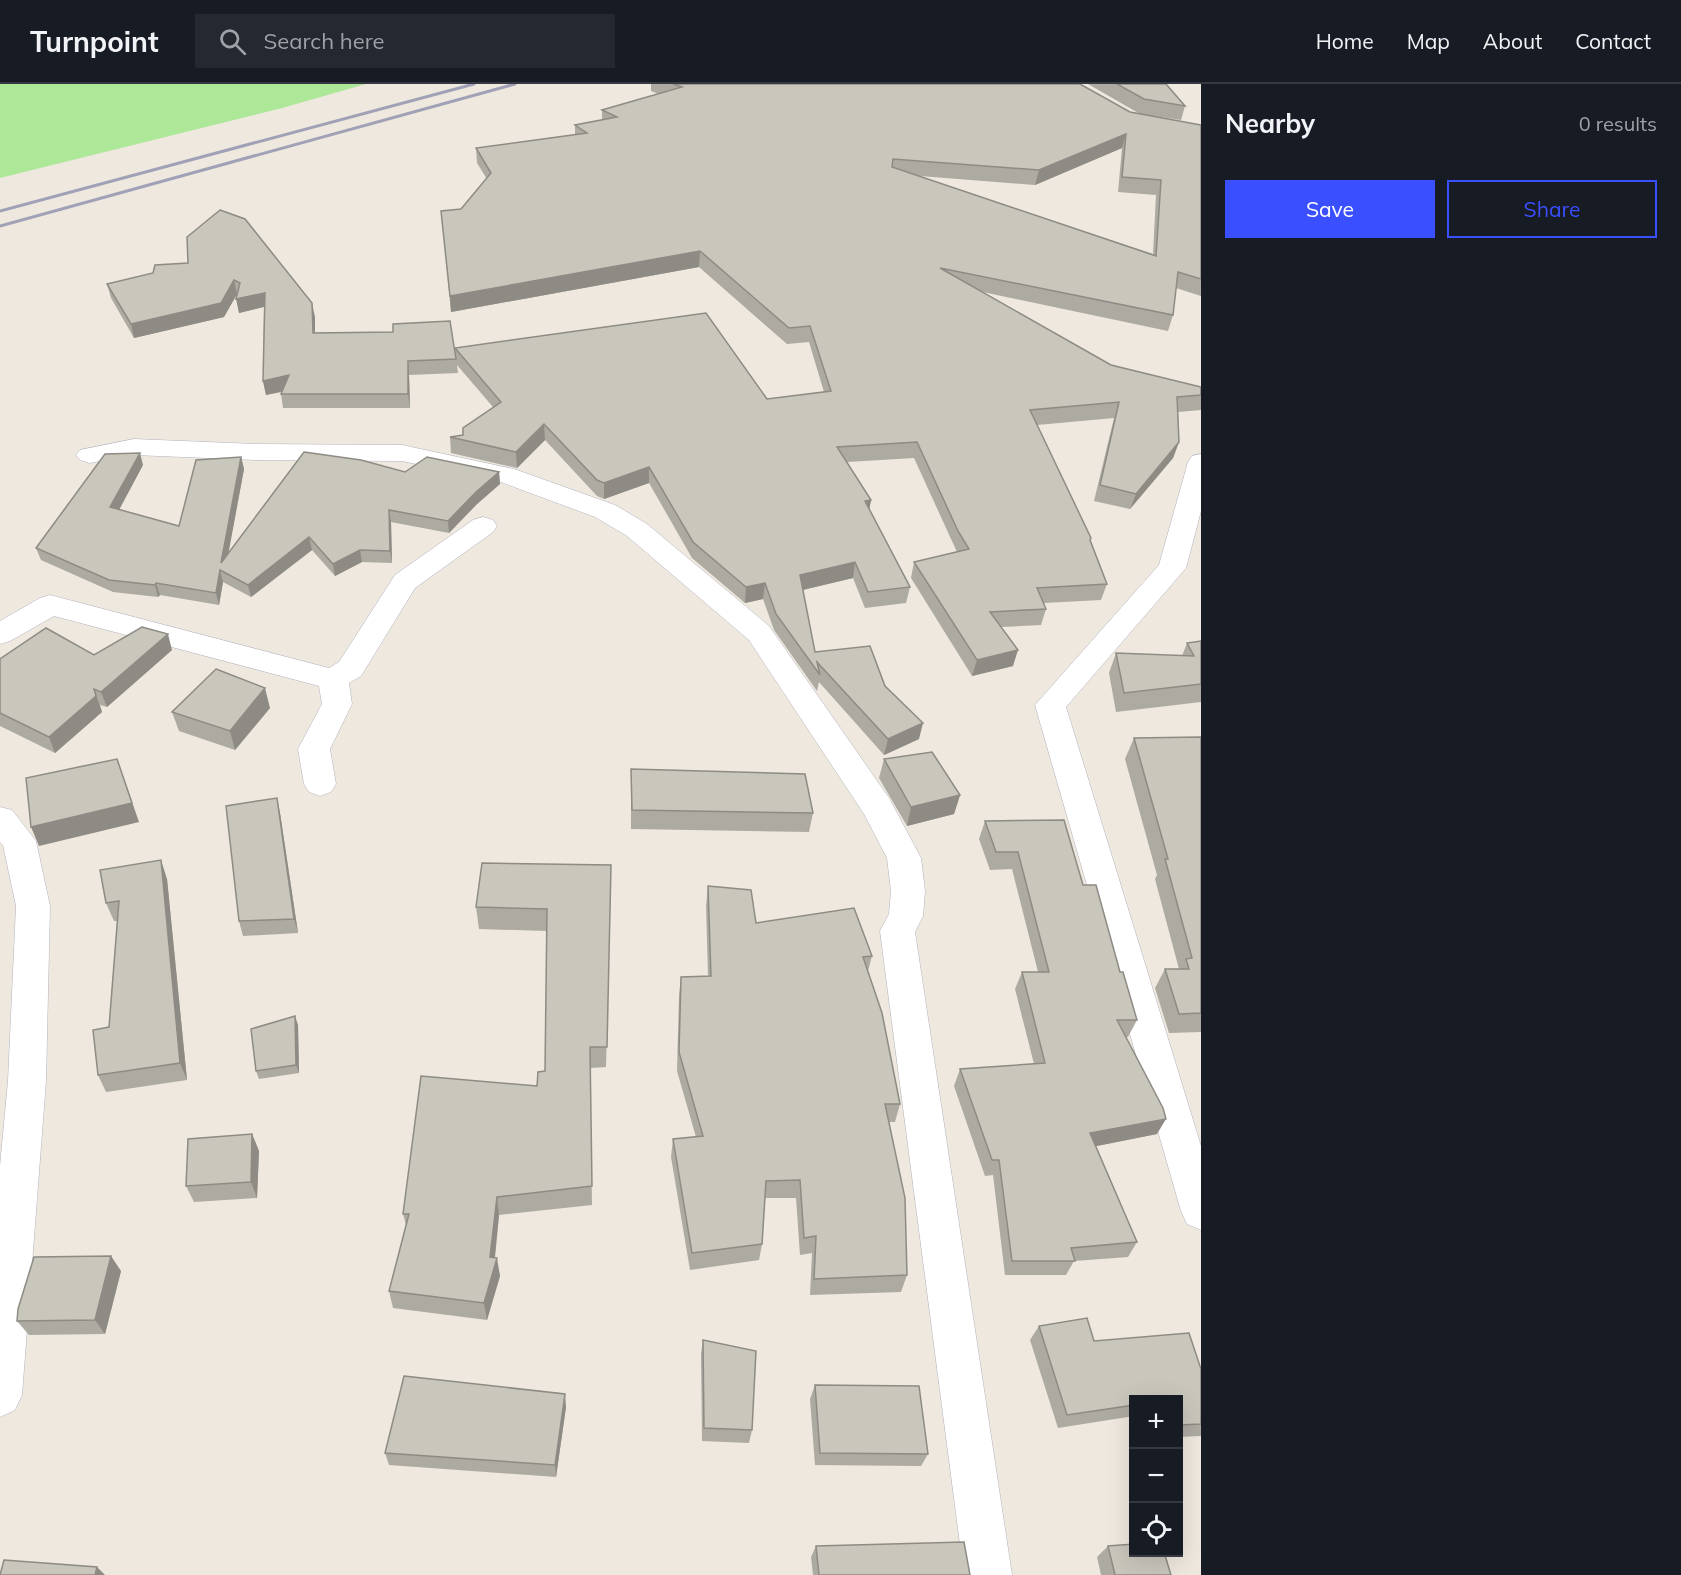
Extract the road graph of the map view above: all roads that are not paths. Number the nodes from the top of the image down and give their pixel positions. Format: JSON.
{"nodes":[{"id":1,"x":89,"y":455,"type":"dead end"},
{"id":2,"x":1201,"y":462,"type":"edge"},
{"id":3,"x":483,"y":526,"type":"dead end"},
{"id":4,"x":0,"y":634,"type":"edge"},
{"id":5,"x":333,"y":680,"type":"junction"},
{"id":6,"x":320,"y":784,"type":"dead end"},
{"id":7,"x":0,"y":819,"type":"edge"},
{"id":8,"x":1201,"y":1211,"type":"edge"},
{"id":9,"x":0,"y":1395,"type":"edge"},
{"id":10,"x":987,"y":1575,"type":"edge"}],
"edges":[{"from":1,"to":10,"type":"street"},
{"from":2,"to":8,"type":"street"},
{"from":3,"to":5,"type":"street"},
{"from":4,"to":5,"type":"street"},
{"from":5,"to":6,"type":"street"},
{"from":7,"to":9,"type":"street"}]}
